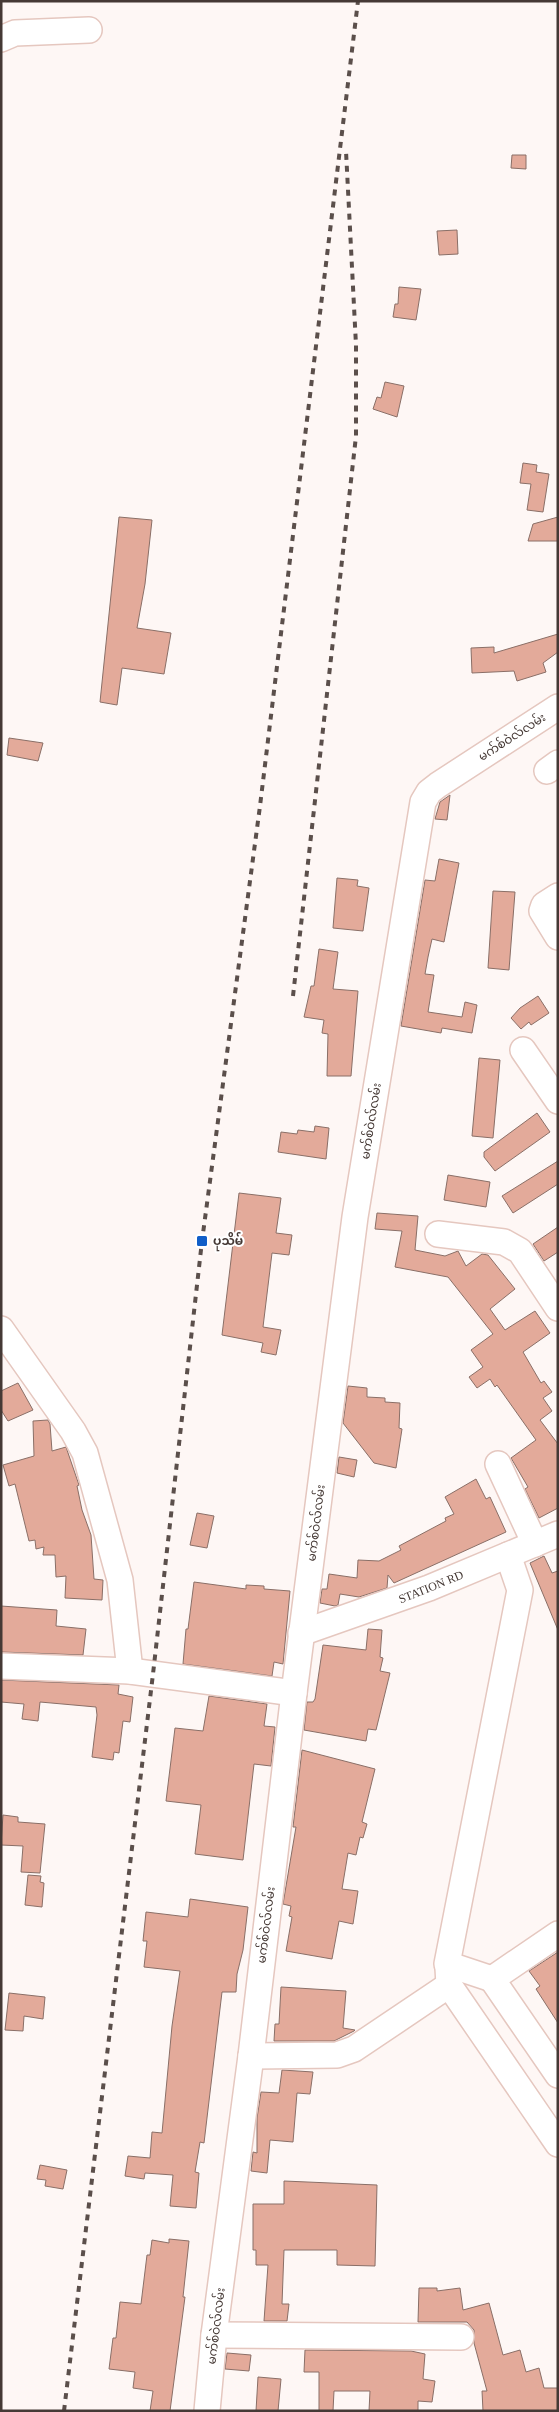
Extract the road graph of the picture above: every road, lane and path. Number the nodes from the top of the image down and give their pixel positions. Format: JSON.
{"nodes":[{"id":1,"x":89,"y":30,"type":"dead end"},
{"id":2,"x":1,"y":39,"type":"edge"},
{"id":3,"x":558,"y":707,"type":"edge"},
{"id":4,"x":558,"y":896,"type":"edge"},
{"id":5,"x":558,"y":937,"type":"edge"},
{"id":6,"x":523,"y":1050,"type":"dead end"},
{"id":7,"x":558,"y":1102,"type":"edge"},
{"id":8,"x":438,"y":1234,"type":"dead end"},
{"id":9,"x":558,"y":1308,"type":"edge"},
{"id":10,"x":1,"y":1329,"type":"edge"},
{"id":11,"x":498,"y":1464,"type":"dead end"},
{"id":12,"x":558,"y":1534,"type":"edge"},
{"id":13,"x":535,"y":1544,"type":"junction"},
{"id":14,"x":508,"y":1555,"type":"junction"},
{"id":15,"x":301,"y":1633,"type":"junction"},
{"id":16,"x":1,"y":1666,"type":"edge"},
{"id":17,"x":130,"y":1671,"type":"junction"},
{"id":18,"x":294,"y":1693,"type":"junction"},
{"id":19,"x":558,"y":1934,"type":"edge"},
{"id":20,"x":448,"y":1974,"type":"junction"},
{"id":21,"x":492,"y":1979,"type":"junction"},
{"id":22,"x":251,"y":2056,"type":"junction"},
{"id":23,"x":558,"y":2075,"type":"edge"},
{"id":24,"x":558,"y":2144,"type":"edge"},
{"id":25,"x":214,"y":2335,"type":"junction"},
{"id":26,"x":461,"y":2337,"type":"dead end"},
{"id":27,"x":207,"y":2411,"type":"edge"}],
"edges":[{"from":1,"to":2,"type":"street"},
{"from":3,"to":15,"type":"street","name":"မက်စ်ဝဲလ်လမ်း"},
{"from":4,"to":5,"type":"street"},
{"from":6,"to":7,"type":"street"},
{"from":8,"to":9,"type":"street"},
{"from":10,"to":17,"type":"street"},
{"from":11,"to":13,"type":"street"},
{"from":12,"to":13,"type":"street","name":"STATION RD"},
{"from":13,"to":14,"type":"street","name":"STATION RD"},
{"from":14,"to":15,"type":"street","name":"STATION RD"},
{"from":14,"to":20,"type":"street"},
{"from":15,"to":18,"type":"street","name":"မက်စ်ဝဲလ်လမ်း"},
{"from":16,"to":17,"type":"street"},
{"from":17,"to":18,"type":"street"},
{"from":18,"to":22,"type":"street","name":"မက်စ်ဝဲလ်လမ်း"},
{"from":19,"to":21,"type":"street"},
{"from":20,"to":21,"type":"street"},
{"from":20,"to":22,"type":"street"},
{"from":20,"to":24,"type":"street"},
{"from":21,"to":23,"type":"street"},
{"from":22,"to":25,"type":"street","name":"မက်စ်ဝဲလ်လမ်း"},
{"from":25,"to":26,"type":"street"},
{"from":25,"to":27,"type":"street","name":"မက်စ်ဝဲလ်လမ်း"}]}
